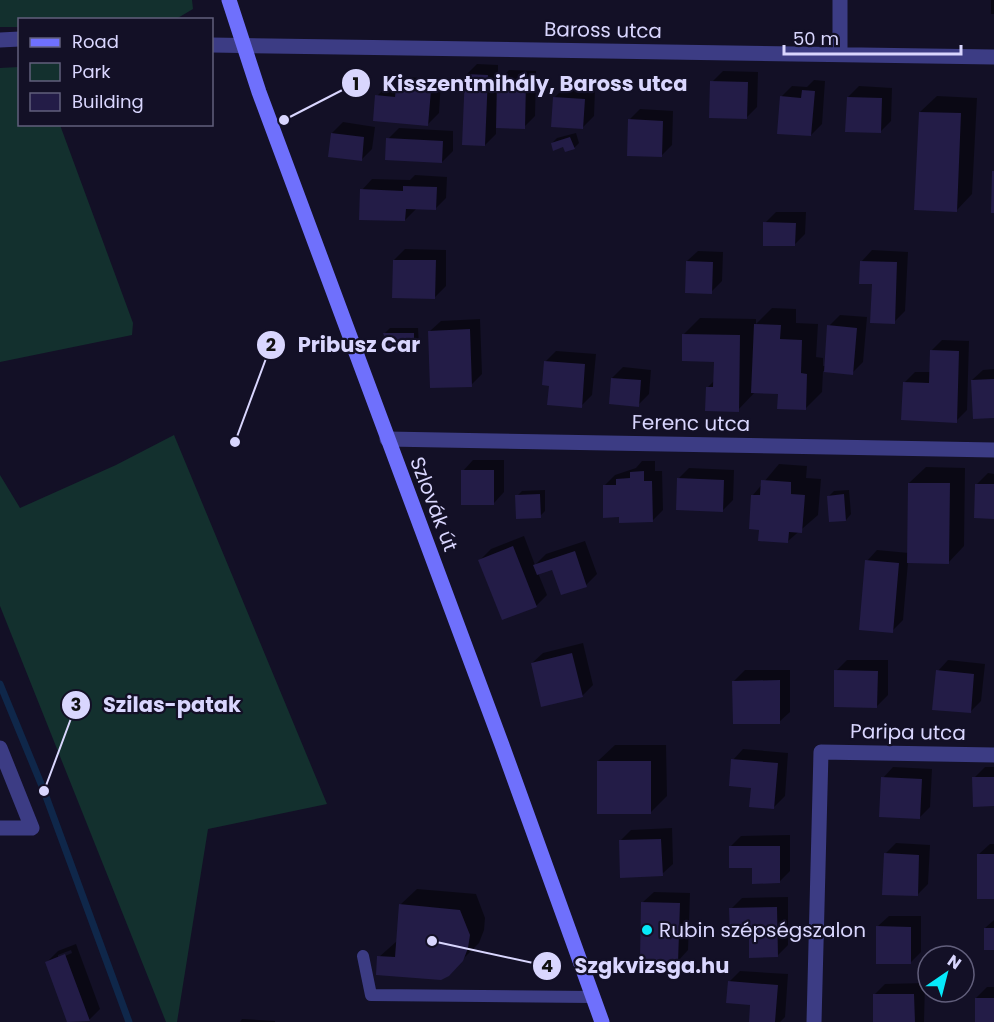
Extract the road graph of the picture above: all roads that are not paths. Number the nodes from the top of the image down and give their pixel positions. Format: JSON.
{"nodes":[{"id":1,"x":229,"y":0,"type":"edge"},
{"id":2,"x":840,"y":0,"type":"edge"},
{"id":3,"x":18,"y":39,"type":"edge"},
{"id":4,"x":0,"y":40,"type":"edge"},
{"id":5,"x":213,"y":45,"type":"edge"},
{"id":6,"x":243,"y":48,"type":"junction"},
{"id":7,"x":840,"y":53,"type":"junction"},
{"id":8,"x":994,"y":57,"type":"edge"},
{"id":9,"x":387,"y":439,"type":"junction"},
{"id":10,"x":994,"y":450,"type":"edge"},
{"id":11,"x":0,"y":748,"type":"edge"},
{"id":12,"x":994,"y":755,"type":"edge"},
{"id":13,"x":0,"y":828,"type":"edge"},
{"id":14,"x":363,"y":956,"type":"dead end"},
{"id":15,"x":593,"y":997,"type":"junction"},
{"id":16,"x":602,"y":1022,"type":"edge"},
{"id":17,"x":814,"y":1022,"type":"edge"}],
"edges":[{"from":1,"to":6,"type":"main road","name":"Szlovák út"},
{"from":2,"to":7,"type":"street"},
{"from":3,"to":4,"type":"street"},
{"from":5,"to":6,"type":"street","name":"Baross utca"},
{"from":6,"to":7,"type":"street","name":"Baross utca"},
{"from":6,"to":9,"type":"main road","name":"Szlovák út"},
{"from":7,"to":8,"type":"street","name":"Baross utca"},
{"from":9,"to":10,"type":"street","name":"Ferenc utca"},
{"from":9,"to":15,"type":"main road","name":"Szlovák út"},
{"from":11,"to":13,"type":"street"},
{"from":12,"to":17,"type":"street","name":"Paripa utca"},
{"from":14,"to":15,"type":"lane"},
{"from":15,"to":16,"type":"main road","name":"Szlovák út"}]}
